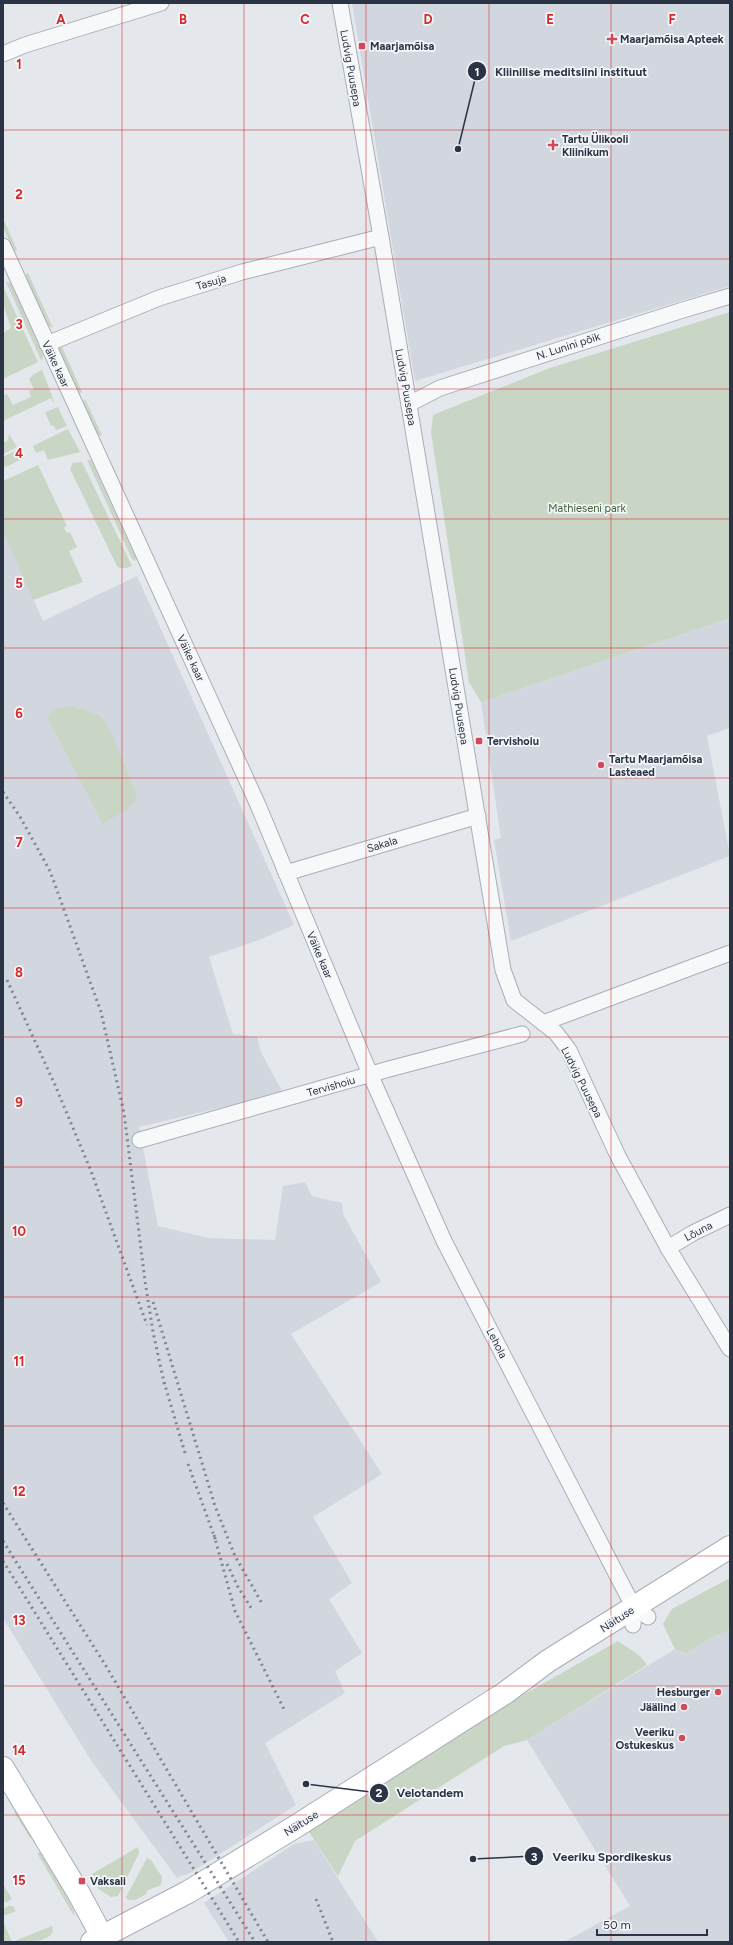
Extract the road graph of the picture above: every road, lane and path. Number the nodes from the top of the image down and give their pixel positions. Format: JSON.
{"nodes":[{"id":1,"x":161,"y":3,"type":"edge"},
{"id":2,"x":340,"y":3,"type":"edge"},
{"id":3,"x":3,"y":54,"type":"edge"},
{"id":4,"x":381,"y":237,"type":"junction"},
{"id":5,"x":3,"y":246,"type":"edge"},
{"id":6,"x":730,"y":296,"type":"edge"},
{"id":7,"x":47,"y":344,"type":"junction"},
{"id":8,"x":409,"y":404,"type":"junction"},
{"id":9,"x":478,"y":816,"type":"junction"},
{"id":10,"x":286,"y":873,"type":"junction"},
{"id":11,"x":730,"y":953,"type":"edge"},
{"id":12,"x":543,"y":1023,"type":"junction"},
{"id":13,"x":522,"y":1034,"type":"dead end"},
{"id":14,"x":370,"y":1074,"type":"junction"},
{"id":15,"x":140,"y":1140,"type":"dead end"},
{"id":16,"x":730,"y":1215,"type":"edge"},
{"id":17,"x":668,"y":1248,"type":"junction"},
{"id":18,"x":730,"y":1349,"type":"edge"},
{"id":19,"x":730,"y":1547,"type":"edge"},
{"id":20,"x":730,"y":1565,"type":"edge"},
{"id":21,"x":638,"y":1617,"type":"junction"},
{"id":22,"x":3,"y":1768,"type":"edge"},
{"id":23,"x":99,"y":1940,"type":"edge"}],
"edges":[{"from":1,"to":3,"type":"street"},
{"from":2,"to":4,"type":"street","name":"Ludvig Puusepa"},
{"from":4,"to":7,"type":"street","name":"Tasuja"},
{"from":4,"to":8,"type":"street","name":"Ludvig Puusepa"},
{"from":5,"to":7,"type":"street","name":"Väike kaar"},
{"from":6,"to":8,"type":"street","name":"N. Lunini põik"},
{"from":7,"to":10,"type":"street","name":"Väike kaar"},
{"from":8,"to":9,"type":"street","name":"Ludvig Puusepa"},
{"from":9,"to":10,"type":"street","name":"Sakala"},
{"from":9,"to":12,"type":"street","name":"Ludvig Puusepa"},
{"from":10,"to":14,"type":"street","name":"Väike kaar"},
{"from":11,"to":12,"type":"street"},
{"from":12,"to":17,"type":"street","name":"Ludvig Puusepa"},
{"from":13,"to":14,"type":"street","name":"Tervishoiu"},
{"from":14,"to":15,"type":"street","name":"Tervishoiu"},
{"from":14,"to":21,"type":"street","name":"Lehola"},
{"from":16,"to":17,"type":"street","name":"Lõuna"},
{"from":17,"to":18,"type":"street","name":"Ludvig Puusepa"},
{"from":19,"to":21,"type":"street","name":"Näituse"},
{"from":20,"to":21,"type":"street","name":"Näituse"},
{"from":21,"to":23,"type":"street","name":"Näituse"},
{"from":22,"to":23,"type":"street"}]}
